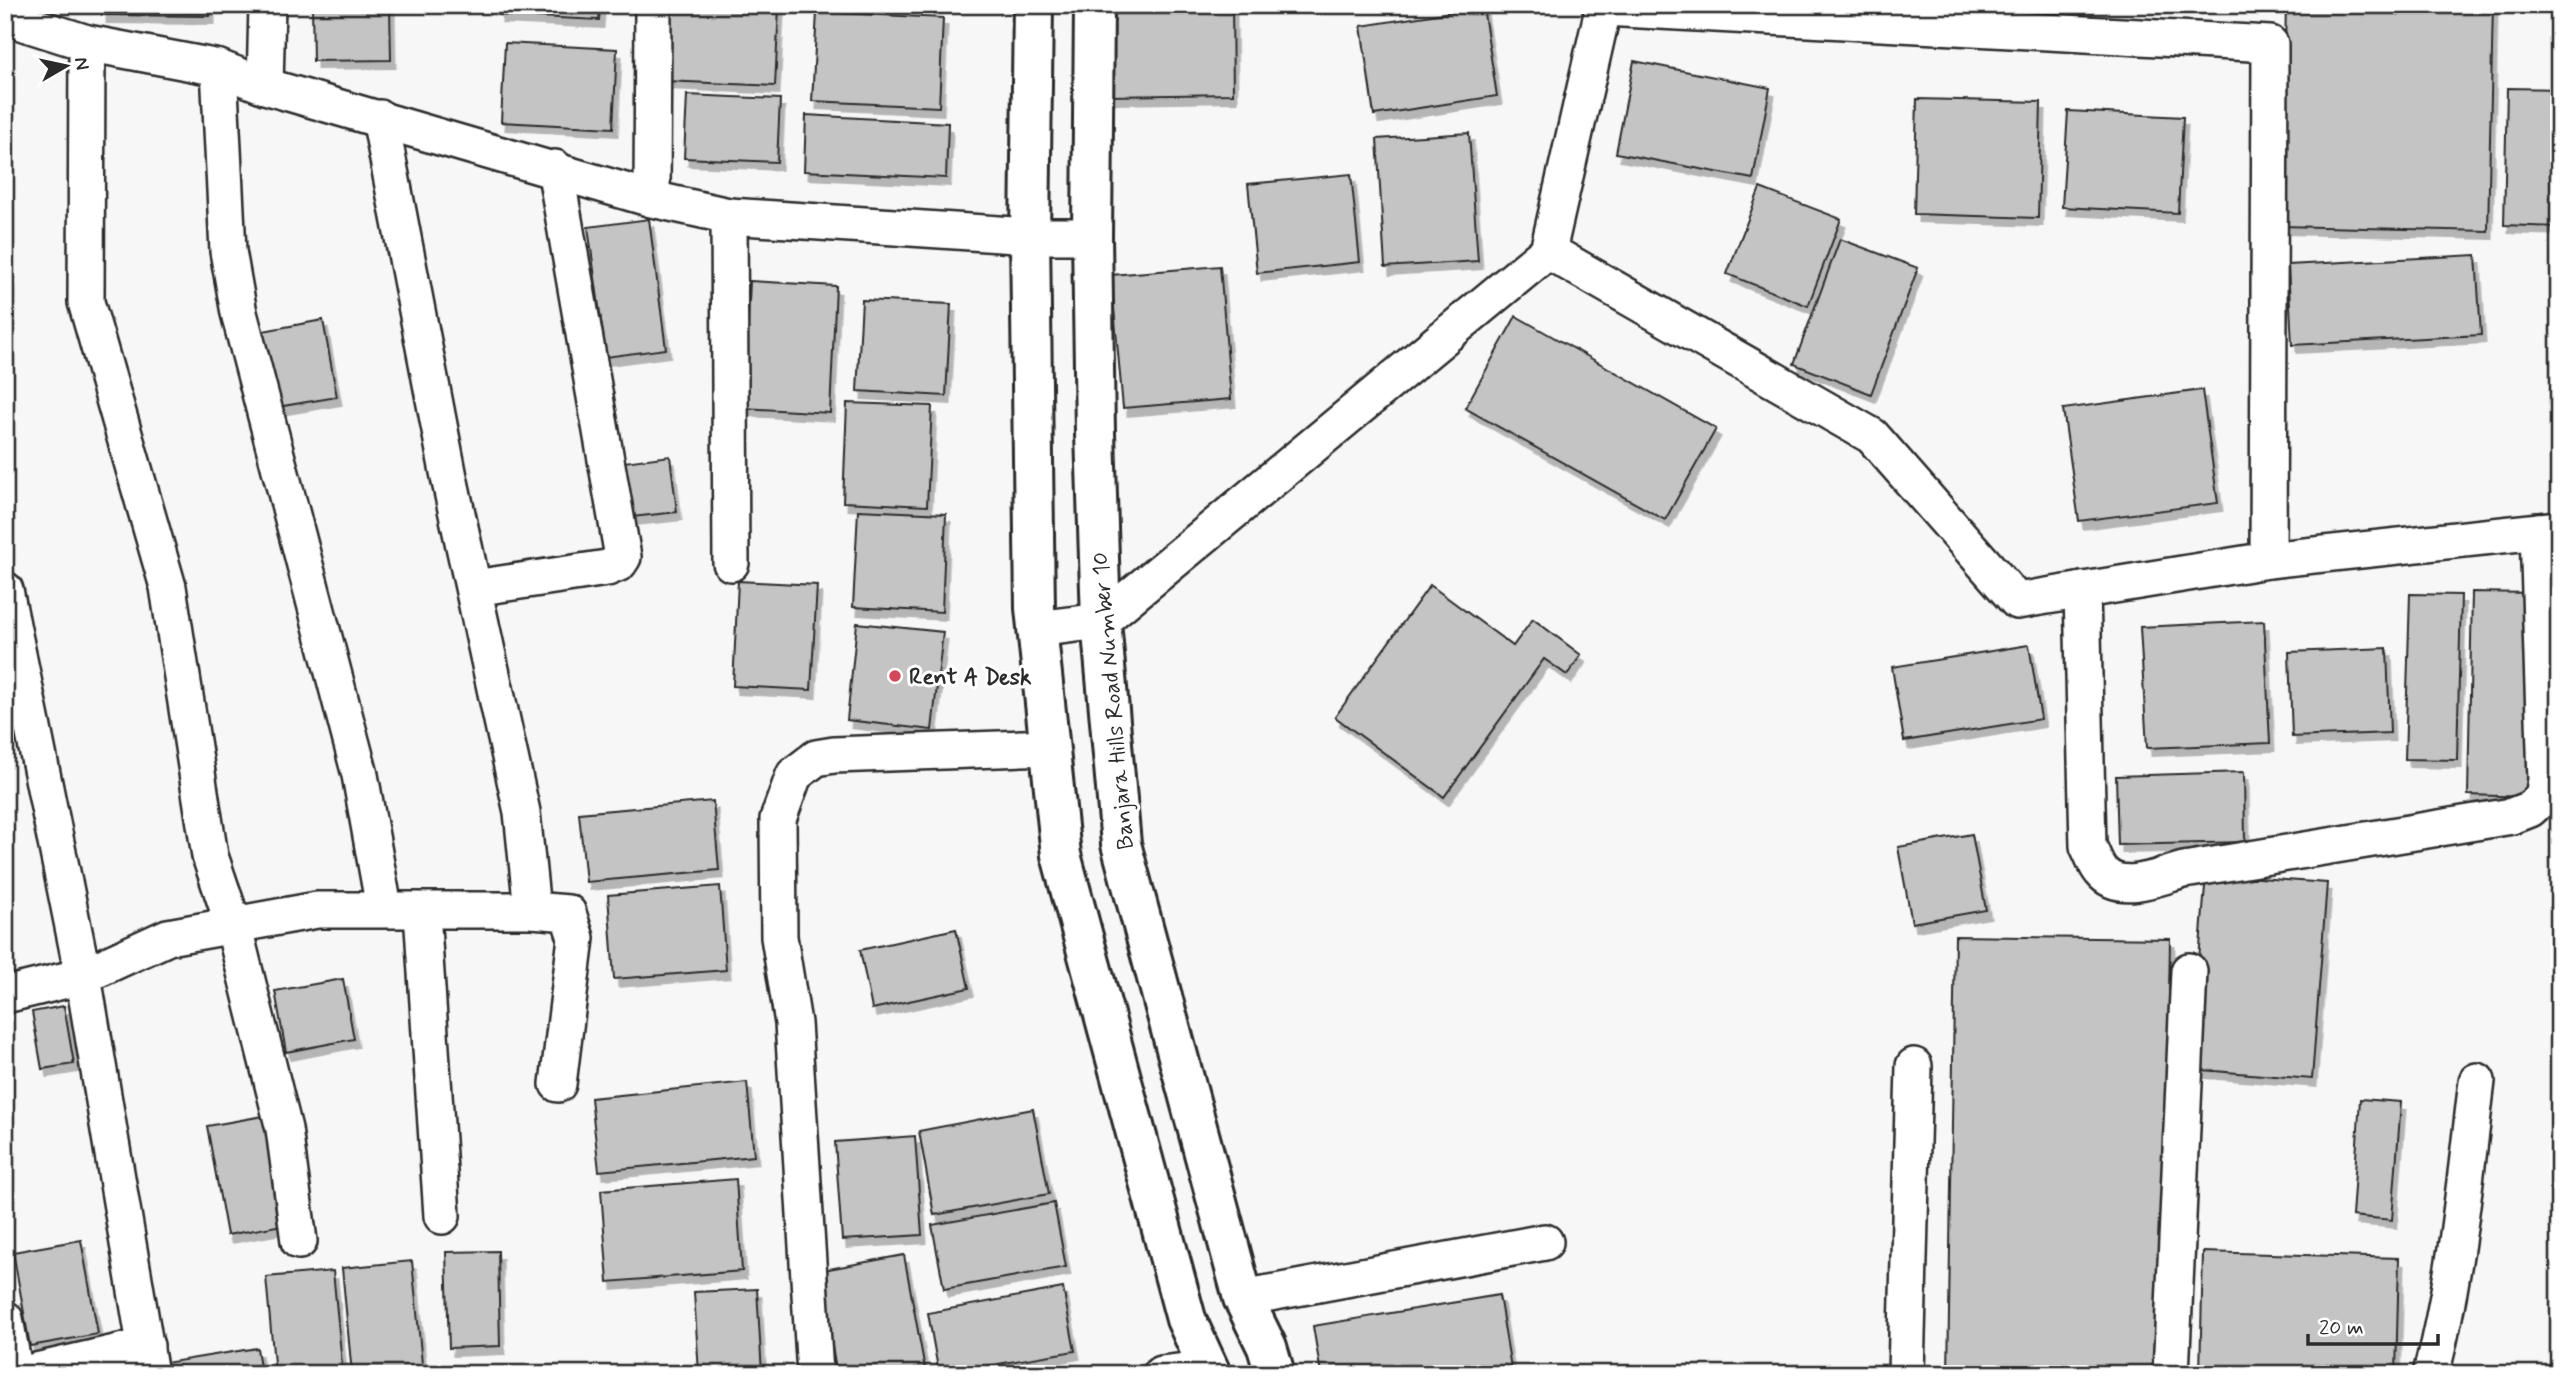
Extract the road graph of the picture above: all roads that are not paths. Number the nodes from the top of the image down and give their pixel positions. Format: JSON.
{"nodes":[{"id":1,"x":267,"y":5,"type":"edge"},
{"id":2,"x":653,"y":5,"type":"edge"},
{"id":3,"x":1033,"y":5,"type":"edge"},
{"id":4,"x":1094,"y":5,"type":"edge"},
{"id":5,"x":1604,"y":7,"type":"edge"},
{"id":6,"x":5,"y":17,"type":"edge"},
{"id":7,"x":87,"y":43,"type":"junction"},
{"id":8,"x":219,"y":68,"type":"junction"},
{"id":9,"x":265,"y":86,"type":"junction"},
{"id":10,"x":380,"y":118,"type":"junction"},
{"id":11,"x":555,"y":168,"type":"junction"},
{"id":12,"x":652,"y":199,"type":"junction"},
{"id":13,"x":729,"y":216,"type":"junction"},
{"id":14,"x":1030,"y":236,"type":"junction"},
{"id":15,"x":1092,"y":236,"type":"junction"},
{"id":16,"x":1548,"y":251,"type":"junction"},
{"id":17,"x":2548,"y":530,"type":"edge"},
{"id":18,"x":2268,"y":560,"type":"junction"},
{"id":19,"x":731,"y":563,"type":"dead end"},
{"id":20,"x":474,"y":588,"type":"junction"},
{"id":21,"x":5,"y":590,"type":"edge"},
{"id":22,"x":2082,"y":590,"type":"junction"},
{"id":23,"x":1101,"y":621,"type":"junction"},
{"id":24,"x":1036,"y":629,"type":"junction"},
{"id":25,"x":1050,"y":747,"type":"junction"},
{"id":26,"x":384,"y":908,"type":"junction"},
{"id":27,"x":532,"y":910,"type":"junction"},
{"id":28,"x":422,"y":912,"type":"junction"},
{"id":29,"x":233,"y":925,"type":"junction"},
{"id":30,"x":2189,"y":971,"type":"dead end"},
{"id":31,"x":82,"y":976,"type":"junction"},
{"id":32,"x":5,"y":995,"type":"edge"},
{"id":33,"x":1914,"y":1066,"type":"dead end"},
{"id":34,"x":2477,"y":1081,"type":"dead end"},
{"id":35,"x":558,"y":1084,"type":"dead end"},
{"id":36,"x":442,"y":1216,"type":"dead end"},
{"id":37,"x":299,"y":1241,"type":"dead end"},
{"id":38,"x":1545,"y":1242,"type":"dead end"},
{"id":39,"x":1243,"y":1298,"type":"junction"},
{"id":40,"x":5,"y":1319,"type":"edge"},
{"id":41,"x":148,"y":1360,"type":"edge"},
{"id":42,"x":1210,"y":1371,"type":"edge"},
{"id":43,"x":15,"y":1374,"type":"edge"},
{"id":44,"x":23,"y":1374,"type":"edge"},
{"id":45,"x":815,"y":1374,"type":"edge"},
{"id":46,"x":1161,"y":1374,"type":"edge"},
{"id":47,"x":1275,"y":1374,"type":"edge"},
{"id":48,"x":1906,"y":1374,"type":"edge"},
{"id":49,"x":2171,"y":1374,"type":"edge"},
{"id":50,"x":2431,"y":1374,"type":"edge"}],
"edges":[{"from":1,"to":9,"type":"street"},
{"from":2,"to":12,"type":"street"},
{"from":3,"to":14,"type":"main road"},
{"from":4,"to":15,"type":"main road","name":"Banjara Hills Road Number 10"},
{"from":5,"to":16,"type":"street"},
{"from":5,"to":18,"type":"street"},
{"from":6,"to":7,"type":"street"},
{"from":7,"to":8,"type":"street"},
{"from":7,"to":29,"type":"street"},
{"from":8,"to":9,"type":"street"},
{"from":8,"to":26,"type":"street"},
{"from":9,"to":10,"type":"street"},
{"from":10,"to":11,"type":"street"},
{"from":10,"to":20,"type":"street"},
{"from":11,"to":12,"type":"street"},
{"from":11,"to":20,"type":"street"},
{"from":12,"to":13,"type":"street"},
{"from":13,"to":14,"type":"street"},
{"from":13,"to":19,"type":"street"},
{"from":14,"to":15,"type":"street"},
{"from":14,"to":24,"type":"main road"},
{"from":15,"to":23,"type":"main road","name":"Banjara Hills Road Number 10"},
{"from":16,"to":22,"type":"street"},
{"from":16,"to":23,"type":"street"},
{"from":17,"to":18,"type":"street"},
{"from":17,"to":22,"type":"street"},
{"from":18,"to":22,"type":"street"},
{"from":20,"to":27,"type":"street"},
{"from":21,"to":31,"type":"street"},
{"from":23,"to":24,"type":"street"},
{"from":23,"to":39,"type":"main road","name":"Banjara Hills Road Number 10"},
{"from":24,"to":25,"type":"main road"},
{"from":25,"to":42,"type":"main road"},
{"from":25,"to":45,"type":"street"},
{"from":26,"to":28,"type":"street"},
{"from":26,"to":29,"type":"street"},
{"from":27,"to":28,"type":"street"},
{"from":27,"to":35,"type":"street"},
{"from":28,"to":36,"type":"street"},
{"from":29,"to":31,"type":"street"},
{"from":29,"to":37,"type":"street"},
{"from":30,"to":49,"type":"street"},
{"from":31,"to":32,"type":"street"},
{"from":31,"to":41,"type":"street"},
{"from":33,"to":48,"type":"street"},
{"from":34,"to":50,"type":"street"},
{"from":38,"to":39,"type":"street"},
{"from":39,"to":47,"type":"main road","name":"Banjara Hills Road Number 10"},
{"from":40,"to":43,"type":"street"},
{"from":41,"to":44,"type":"street"},
{"from":42,"to":46,"type":"street"}]}
